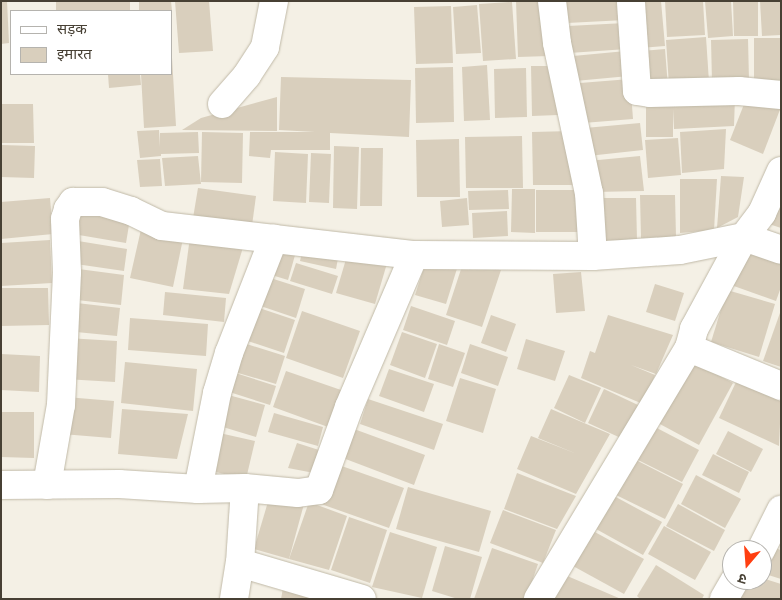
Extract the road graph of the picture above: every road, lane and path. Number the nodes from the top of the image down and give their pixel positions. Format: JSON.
{"nodes":[{"id":1,"x":274,"y":1,"type":"edge"},
{"id":2,"x":552,"y":1,"type":"edge"},
{"id":3,"x":631,"y":3,"type":"dead end"},
{"id":4,"x":781,"y":95,"type":"edge"},
{"id":5,"x":222,"y":104,"type":"dead end"},
{"id":6,"x":781,"y":171,"type":"edge"},
{"id":7,"x":744,"y":237,"type":"junction"},
{"id":8,"x":274,"y":238,"type":"junction"},
{"id":9,"x":781,"y":250,"type":"edge"},
{"id":10,"x":414,"y":255,"type":"junction"},
{"id":11,"x":593,"y":256,"type":"junction"},
{"id":12,"x":689,"y":348,"type":"junction"},
{"id":13,"x":781,"y":386,"type":"edge"},
{"id":14,"x":1,"y":485,"type":"edge"},
{"id":15,"x":47,"y":485,"type":"junction"},
{"id":16,"x":245,"y":488,"type":"junction"},
{"id":17,"x":198,"y":489,"type":"junction"},
{"id":18,"x":781,"y":510,"type":"edge"},
{"id":19,"x":766,"y":540,"type":"edge"},
{"id":20,"x":240,"y":563,"type":"junction"},
{"id":21,"x":234,"y":599,"type":"edge"},
{"id":22,"x":362,"y":599,"type":"edge"},
{"id":23,"x":538,"y":599,"type":"edge"}],
"edges":[{"from":1,"to":5,"type":"street"},
{"from":2,"to":11,"type":"street"},
{"from":3,"to":4,"type":"street"},
{"from":6,"to":7,"type":"street"},
{"from":7,"to":9,"type":"street"},
{"from":7,"to":11,"type":"street"},
{"from":7,"to":12,"type":"street"},
{"from":8,"to":10,"type":"street"},
{"from":8,"to":15,"type":"street"},
{"from":8,"to":17,"type":"street"},
{"from":10,"to":11,"type":"street"},
{"from":10,"to":16,"type":"street"},
{"from":12,"to":13,"type":"street"},
{"from":12,"to":23,"type":"street"},
{"from":14,"to":15,"type":"street"},
{"from":15,"to":17,"type":"street"},
{"from":16,"to":17,"type":"street"},
{"from":16,"to":20,"type":"street"},
{"from":18,"to":19,"type":"street"},
{"from":20,"to":21,"type":"street"},
{"from":20,"to":22,"type":"street"}]}
